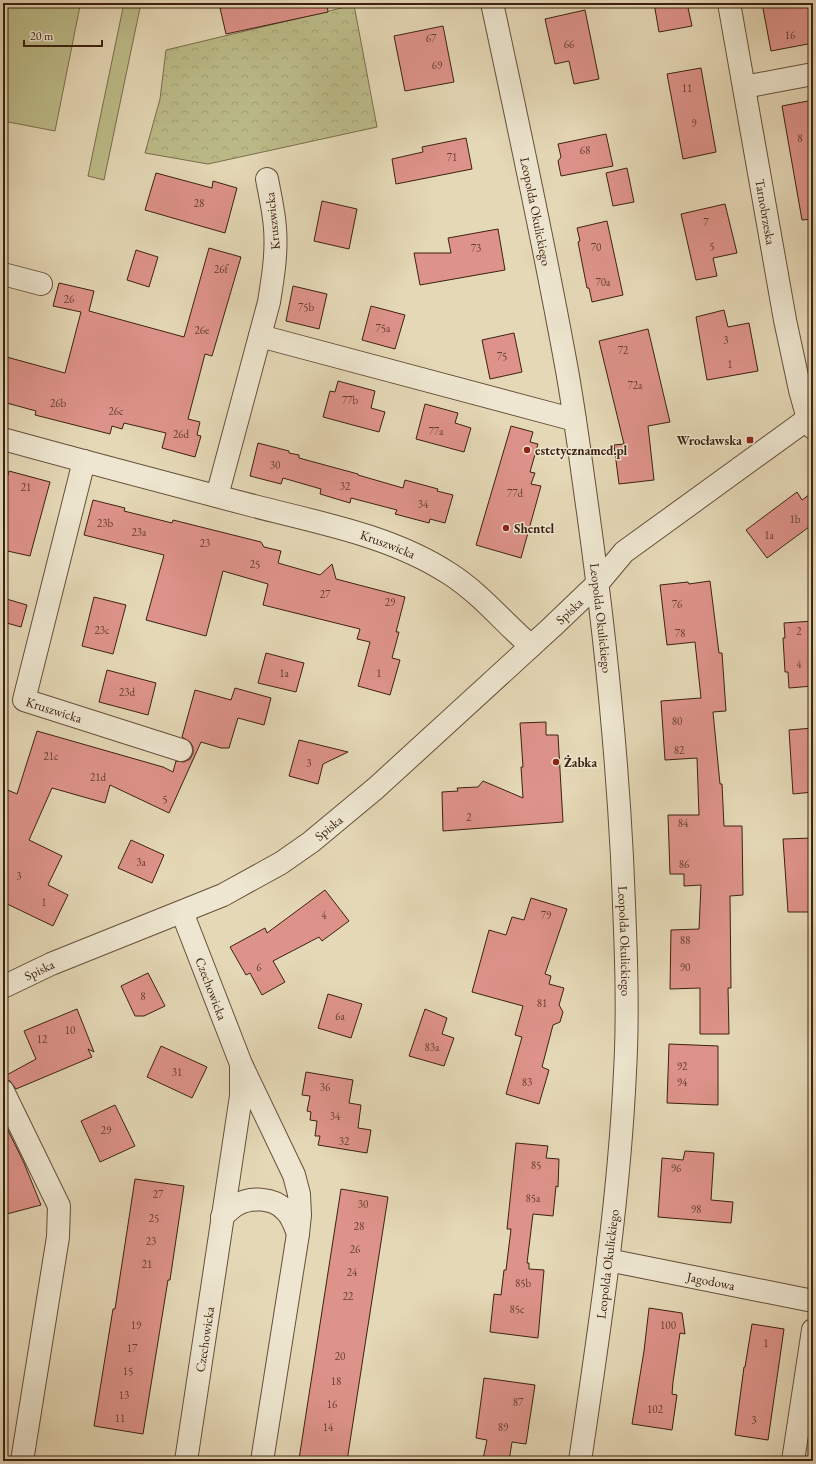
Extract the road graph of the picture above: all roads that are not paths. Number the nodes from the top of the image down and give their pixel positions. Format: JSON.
{"nodes":[{"id":1,"x":492,"y":3,"type":"edge"},
{"id":2,"x":728,"y":3,"type":"edge"},
{"id":3,"x":813,"y":74,"type":"edge"},
{"id":4,"x":744,"y":88,"type":"junction"},
{"id":5,"x":266,"y":179,"type":"dead end"},
{"id":6,"x":3,"y":274,"type":"edge"},
{"id":7,"x":41,"y":284,"type":"dead end"},
{"id":8,"x":260,"y":336,"type":"junction"},
{"id":9,"x":575,"y":420,"type":"junction"},
{"id":10,"x":811,"y":421,"type":"edge"},
{"id":11,"x":3,"y":439,"type":"edge"},
{"id":12,"x":84,"y":461,"type":"junction"},
{"id":13,"x":217,"y":496,"type":"junction"},
{"id":14,"x":598,"y":583,"type":"junction"},
{"id":15,"x":531,"y":646,"type":"junction"},
{"id":16,"x":181,"y":750,"type":"dead end"},
{"id":17,"x":182,"y":912,"type":"junction"},
{"id":18,"x":6,"y":980,"type":"edge"},
{"id":19,"x":241,"y":1064,"type":"junction"},
{"id":20,"x":3,"y":1091,"type":"edge"},
{"id":21,"x":222,"y":1217,"type":"junction"},
{"id":22,"x":298,"y":1234,"type":"junction"},
{"id":23,"x":608,"y":1260,"type":"junction"},
{"id":24,"x":813,"y":1301,"type":"edge"},
{"id":25,"x":813,"y":1330,"type":"edge"},
{"id":26,"x":22,"y":1461,"type":"edge"},
{"id":27,"x":186,"y":1461,"type":"edge"},
{"id":28,"x":262,"y":1461,"type":"edge"},
{"id":29,"x":580,"y":1461,"type":"edge"},
{"id":30,"x":793,"y":1461,"type":"edge"}],
"edges":[{"from":1,"to":9,"type":"street","name":"Leopolda Okulickiego"},
{"from":2,"to":4,"type":"street","name":"Tarnobrzeska"},
{"from":3,"to":4,"type":"street"},
{"from":4,"to":10,"type":"street","name":"Tarnobrzeska"},
{"from":5,"to":8,"type":"street","name":"Kruszwicka"},
{"from":6,"to":7,"type":"street"},
{"from":8,"to":9,"type":"street"},
{"from":8,"to":13,"type":"street","name":"Kruszwicka"},
{"from":9,"to":14,"type":"street","name":"Leopolda Okulickiego"},
{"from":10,"to":14,"type":"street"},
{"from":11,"to":12,"type":"street","name":"Kruszwicka"},
{"from":12,"to":13,"type":"street","name":"Kruszwicka"},
{"from":12,"to":16,"type":"street","name":"Kruszwicka"},
{"from":13,"to":15,"type":"street","name":"Kruszwicka"},
{"from":14,"to":15,"type":"street","name":"Spiska"},
{"from":14,"to":23,"type":"street","name":"Leopolda Okulickiego"},
{"from":15,"to":17,"type":"street","name":"Spiska"},
{"from":17,"to":18,"type":"street","name":"Spiska"},
{"from":17,"to":19,"type":"street","name":"Czechowicka"},
{"from":19,"to":21,"type":"street","name":"Czechowicka"},
{"from":19,"to":22,"type":"street","name":"Czechowicka"},
{"from":20,"to":26,"type":"street"},
{"from":21,"to":22,"type":"street"},
{"from":21,"to":27,"type":"street","name":"Czechowicka"},
{"from":22,"to":28,"type":"street","name":"Czechowicka"},
{"from":23,"to":24,"type":"street","name":"Jagodowa"},
{"from":23,"to":29,"type":"street","name":"Leopolda Okulickiego"},
{"from":25,"to":30,"type":"street"}]}
